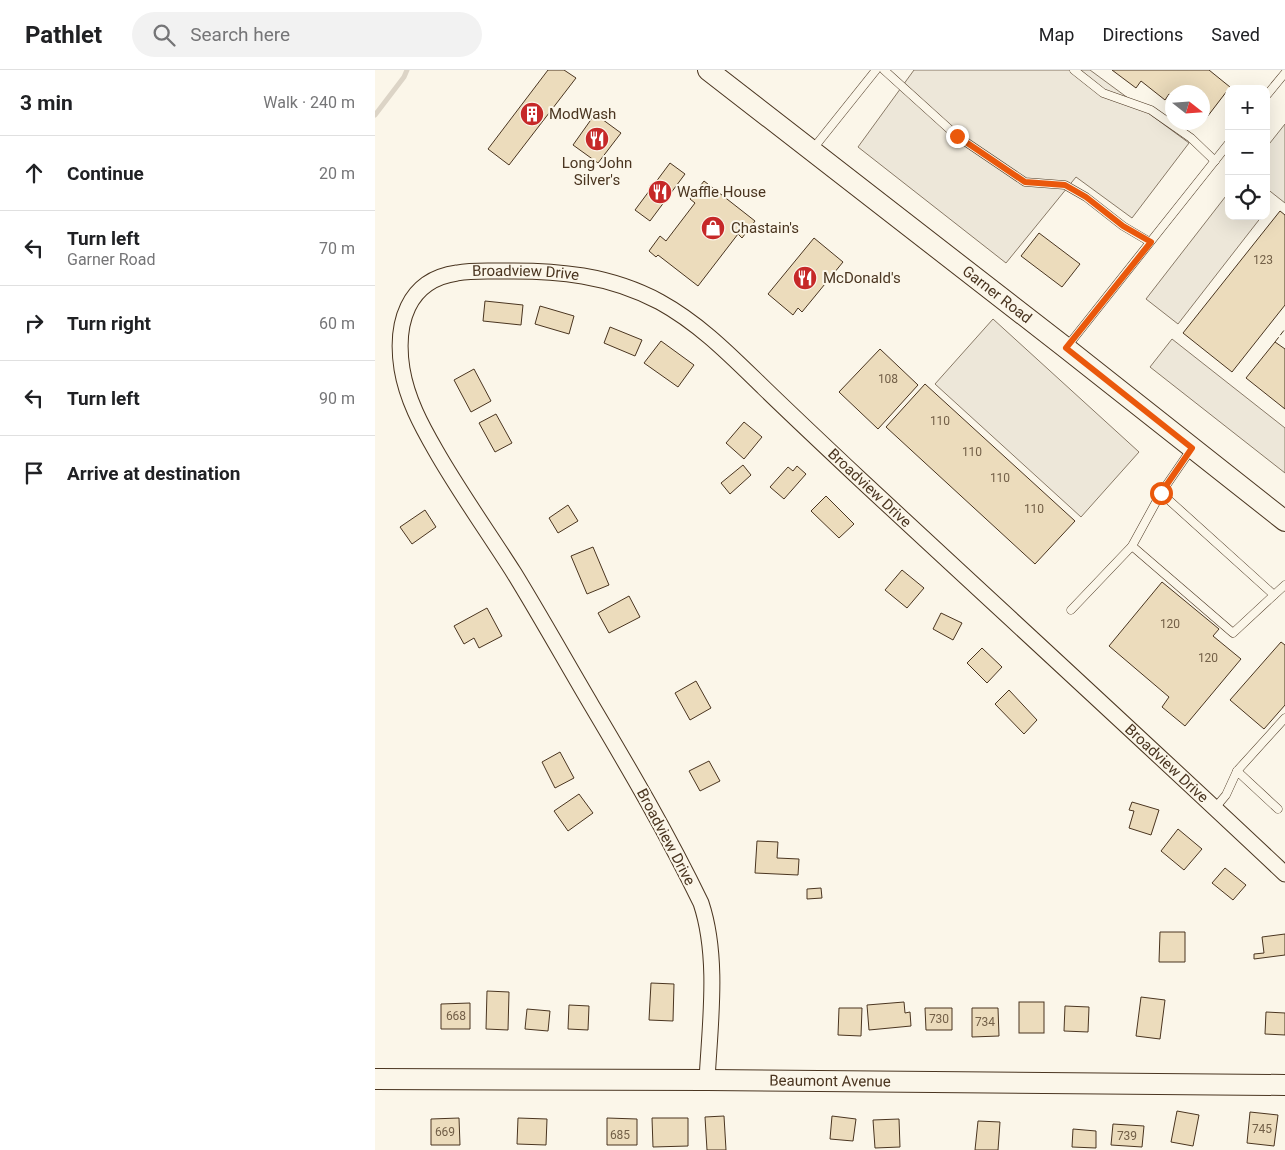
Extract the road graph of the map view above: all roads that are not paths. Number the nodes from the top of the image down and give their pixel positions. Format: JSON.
{"nodes":[{"id":1,"x":708,"y":70,"type":"edge"},
{"id":2,"x":876,"y":70,"type":"edge"},
{"id":3,"x":884,"y":70,"type":"edge"},
{"id":4,"x":1074,"y":70,"type":"edge"},
{"id":5,"x":1285,"y":73,"type":"edge"},
{"id":6,"x":1270,"y":91,"type":"edge"},
{"id":7,"x":1225,"y":148,"type":"edge"},
{"id":8,"x":812,"y":150,"type":"junction"},
{"id":9,"x":1215,"y":161,"type":"junction"},
{"id":10,"x":1151,"y":242,"type":"junction"},
{"id":11,"x":1066,"y":348,"type":"junction"},
{"id":12,"x":1192,"y":448,"type":"junction"},
{"id":13,"x":1161,"y":493,"type":"junction"},
{"id":14,"x":1285,"y":521,"type":"edge"},
{"id":15,"x":1132,"y":546,"type":"junction"},
{"id":16,"x":1285,"y":586,"type":"edge"},
{"id":17,"x":1275,"y":595,"type":"junction"},
{"id":18,"x":1071,"y":610,"type":"dead end"},
{"id":19,"x":1285,"y":718,"type":"edge"},
{"id":20,"x":1237,"y":771,"type":"junction"},
{"id":21,"x":1215,"y":808,"type":"junction"},
{"id":22,"x":1278,"y":810,"type":"dead end"},
{"id":23,"x":1285,"y":874,"type":"edge"},
{"id":24,"x":375,"y":1080,"type":"edge"},
{"id":25,"x":707,"y":1080,"type":"junction"},
{"id":26,"x":1285,"y":1085,"type":"edge"}],
"edges":[{"from":1,"to":8,"type":"street","name":"Garner Road"},
{"from":2,"to":8,"type":"lane"},
{"from":3,"to":10,"type":"lane"},
{"from":4,"to":9,"type":"lane"},
{"from":5,"to":6,"type":"lane"},
{"from":7,"to":9,"type":"lane"},
{"from":8,"to":11,"type":"street","name":"Garner Road"},
{"from":9,"to":10,"type":"lane"},
{"from":10,"to":11,"type":"lane"},
{"from":11,"to":12,"type":"street","name":"Garner Road"},
{"from":12,"to":13,"type":"lane"},
{"from":12,"to":14,"type":"street","name":"Garner Road"},
{"from":13,"to":15,"type":"lane"},
{"from":13,"to":17,"type":"lane"},
{"from":15,"to":17,"type":"lane"},
{"from":15,"to":18,"type":"lane"},
{"from":16,"to":17,"type":"lane"},
{"from":19,"to":20,"type":"lane"},
{"from":20,"to":21,"type":"lane"},
{"from":20,"to":22,"type":"lane"},
{"from":21,"to":23,"type":"street","name":"Broadview Drive"},
{"from":21,"to":25,"type":"street","name":"Broadview Drive"},
{"from":24,"to":25,"type":"street","name":"Beaumont Avenue"},
{"from":25,"to":26,"type":"street","name":"Beaumont Avenue"}]}
